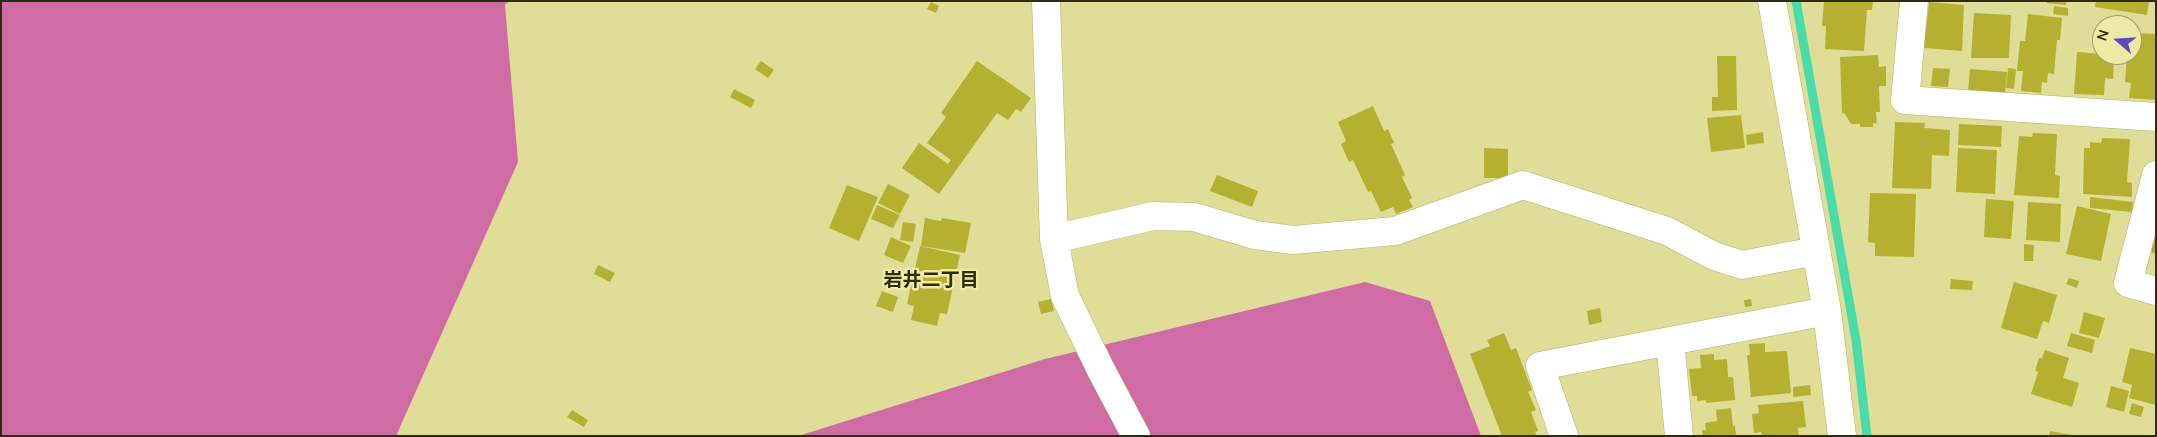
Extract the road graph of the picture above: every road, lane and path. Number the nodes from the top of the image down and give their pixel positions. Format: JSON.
{"nodes":[{"id":1,"x":1046,"y":1,"type":"edge"},
{"id":2,"x":1914,"y":1,"type":"edge"},
{"id":3,"x":1767,"y":2,"type":"edge"},
{"id":4,"x":2156,"y":117,"type":"edge"},
{"id":5,"x":2156,"y":176,"type":"edge"},
{"id":6,"x":1054,"y":239,"type":"junction"},
{"id":7,"x":1816,"y":251,"type":"junction"},
{"id":8,"x":2156,"y":291,"type":"edge"},
{"id":9,"x":1827,"y":310,"type":"junction"},
{"id":10,"x":1670,"y":342,"type":"junction"},
{"id":11,"x":1136,"y":436,"type":"edge"},
{"id":12,"x":1564,"y":436,"type":"edge"},
{"id":13,"x":1679,"y":436,"type":"edge"},
{"id":14,"x":1842,"y":436,"type":"edge"}],
"edges":[{"from":1,"to":6,"type":"street"},
{"from":2,"to":4,"type":"street"},
{"from":3,"to":7,"type":"street"},
{"from":5,"to":8,"type":"street"},
{"from":6,"to":7,"type":"street"},
{"from":6,"to":11,"type":"street"},
{"from":7,"to":9,"type":"street"},
{"from":9,"to":10,"type":"street"},
{"from":9,"to":14,"type":"street"},
{"from":10,"to":12,"type":"street"},
{"from":10,"to":13,"type":"street"}]}
